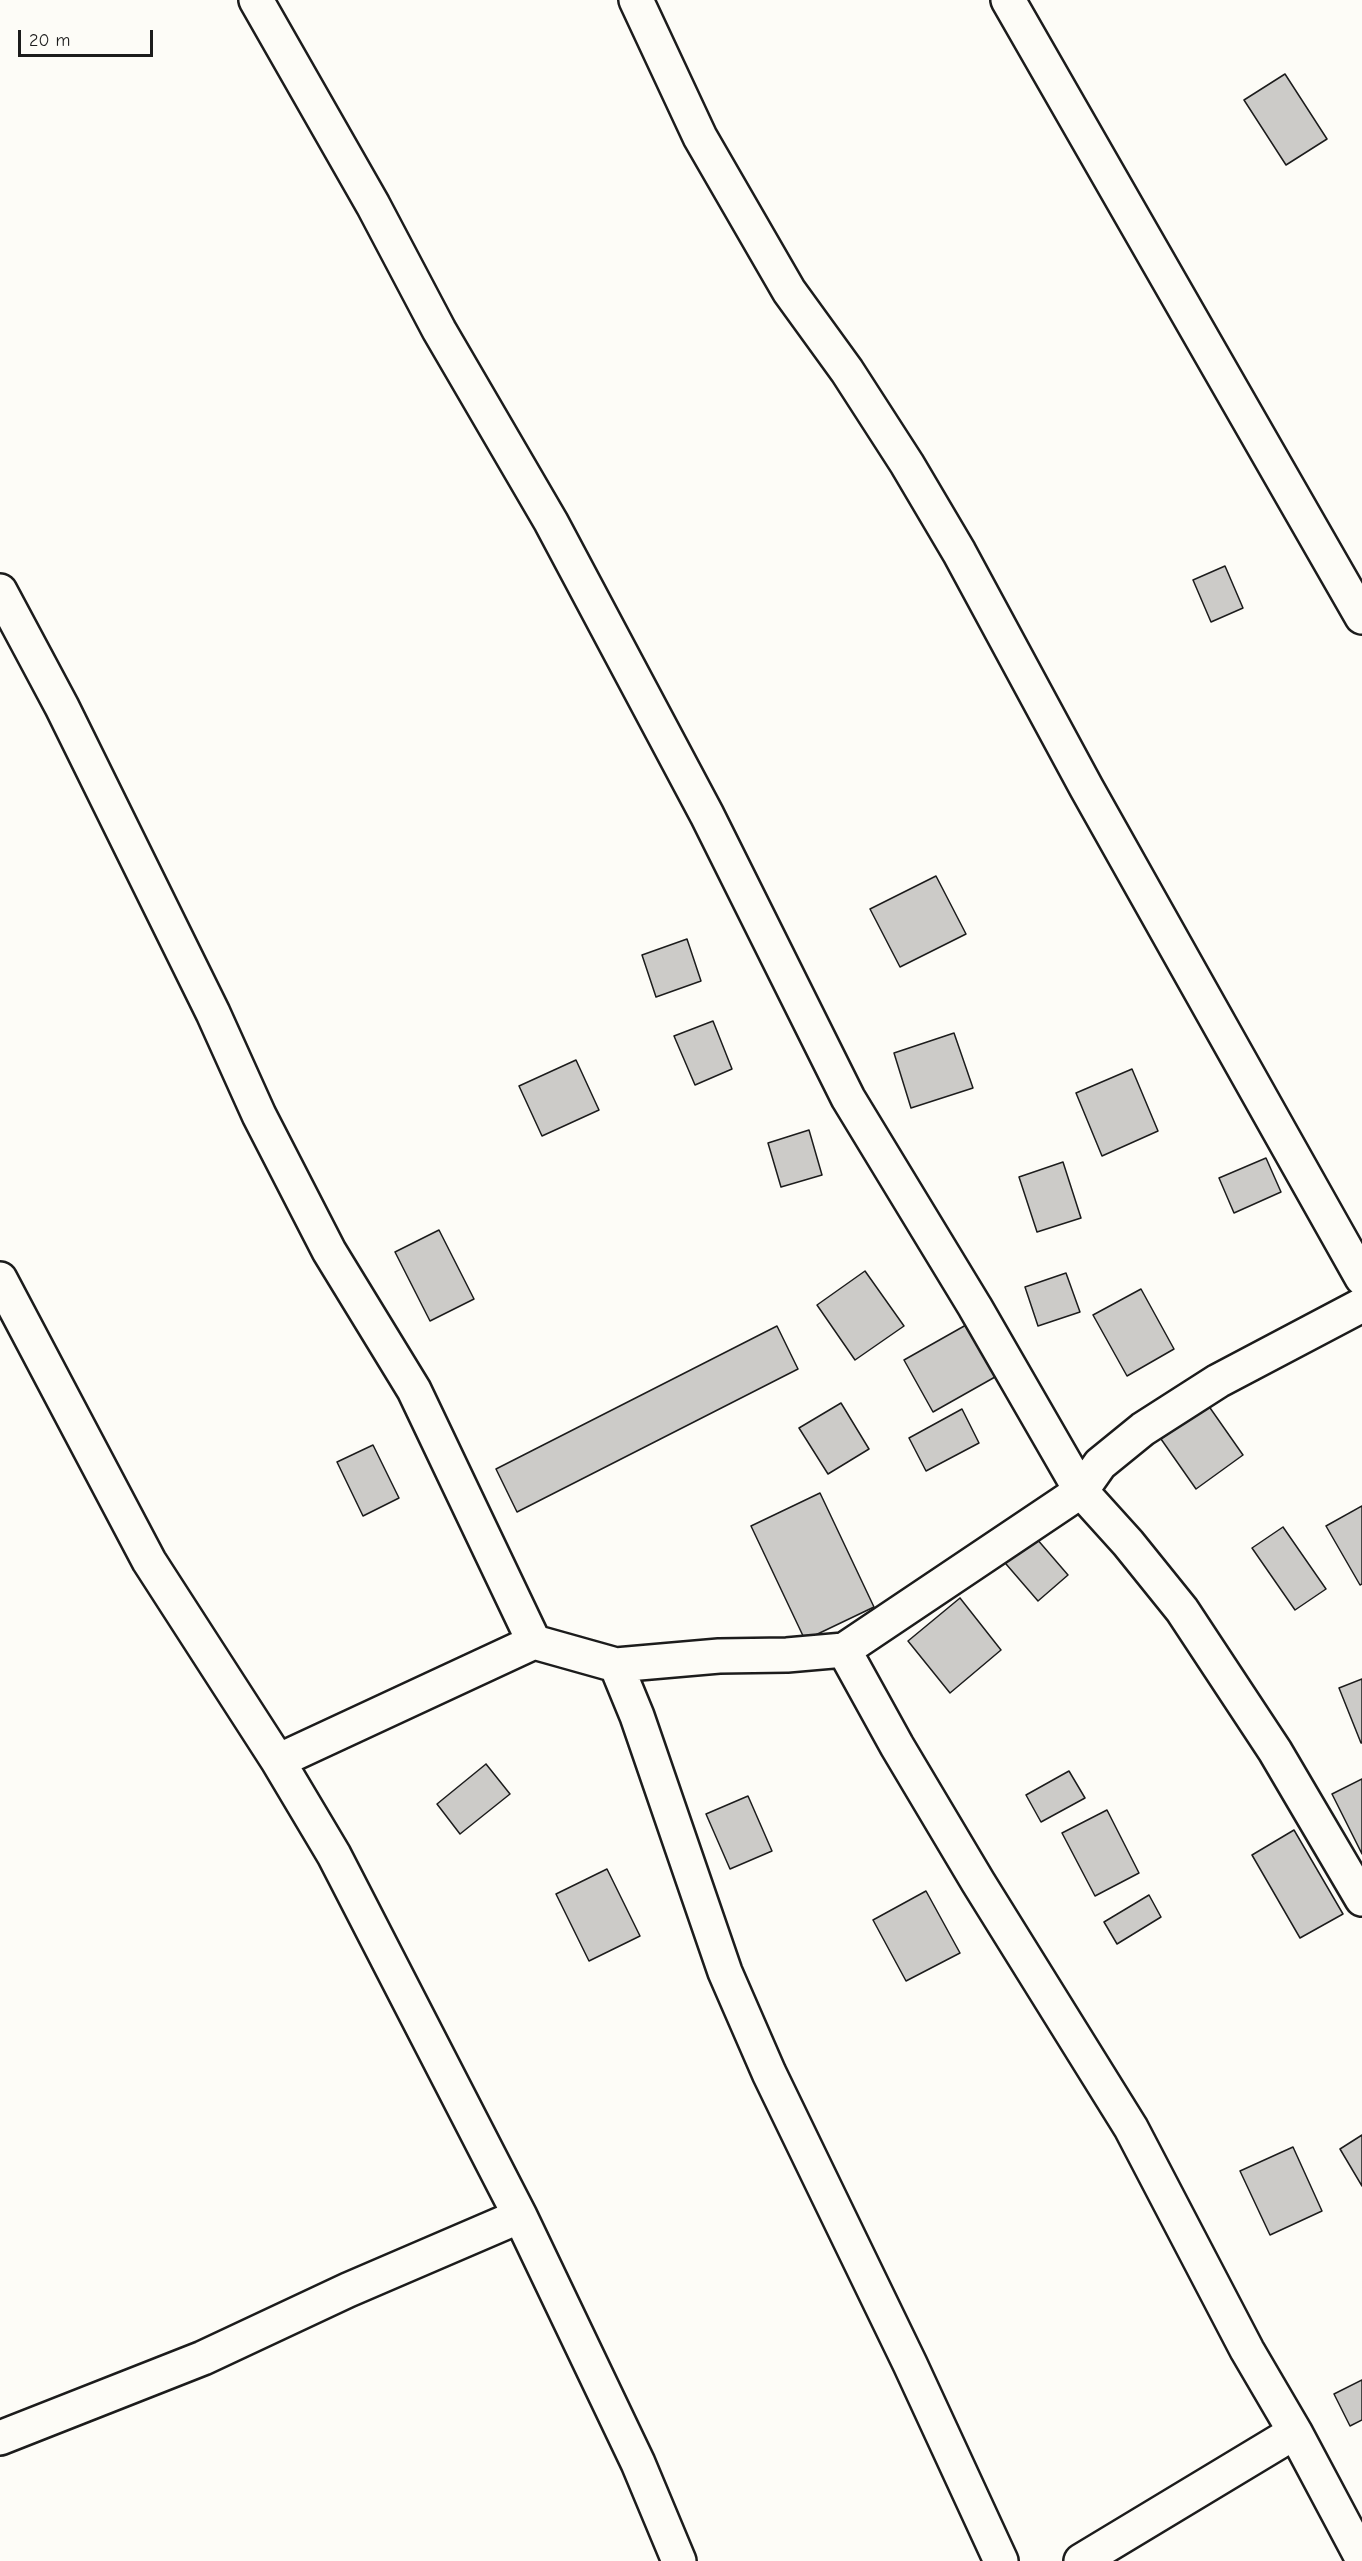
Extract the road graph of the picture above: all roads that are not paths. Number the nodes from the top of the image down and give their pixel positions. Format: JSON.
{"nodes":[{"id":1,"x":256,"y":0,"type":"edge"},
{"id":2,"x":636,"y":0,"type":"edge"},
{"id":3,"x":1008,"y":0,"type":"edge"},
{"id":4,"x":0,"y":591,"type":"edge"},
{"id":5,"x":1362,"y":618,"type":"edge"},
{"id":6,"x":1362,"y":1278,"type":"edge"},
{"id":7,"x":0,"y":1279,"type":"edge"},
{"id":8,"x":1362,"y":1305,"type":"edge"},
{"id":9,"x":1081,"y":1491,"type":"junction"},
{"id":10,"x":534,"y":1642,"type":"junction"},
{"id":11,"x":844,"y":1650,"type":"junction"},
{"id":12,"x":616,"y":1665,"type":"junction"},
{"id":13,"x":278,"y":1761,"type":"junction"},
{"id":14,"x":1362,"y":1899,"type":"edge"},
{"id":15,"x":520,"y":2216,"type":"junction"},
{"id":16,"x":1295,"y":2432,"type":"junction"},
{"id":17,"x":0,"y":2438,"type":"edge"},
{"id":18,"x":1362,"y":2558,"type":"edge"},
{"id":19,"x":679,"y":2561,"type":"edge"},
{"id":20,"x":1001,"y":2561,"type":"edge"},
{"id":21,"x":1081,"y":2561,"type":"edge"}],
"edges":[{"from":1,"to":9,"type":"street"},
{"from":2,"to":6,"type":"street"},
{"from":3,"to":5,"type":"street"},
{"from":4,"to":10,"type":"street"},
{"from":7,"to":13,"type":"street"},
{"from":8,"to":9,"type":"street"},
{"from":9,"to":11,"type":"street"},
{"from":9,"to":14,"type":"street"},
{"from":10,"to":12,"type":"street"},
{"from":10,"to":13,"type":"street"},
{"from":11,"to":12,"type":"street"},
{"from":11,"to":16,"type":"street"},
{"from":12,"to":20,"type":"street"},
{"from":13,"to":15,"type":"street"},
{"from":15,"to":17,"type":"street"},
{"from":15,"to":19,"type":"street"},
{"from":16,"to":18,"type":"street"},
{"from":16,"to":21,"type":"street"}]}
